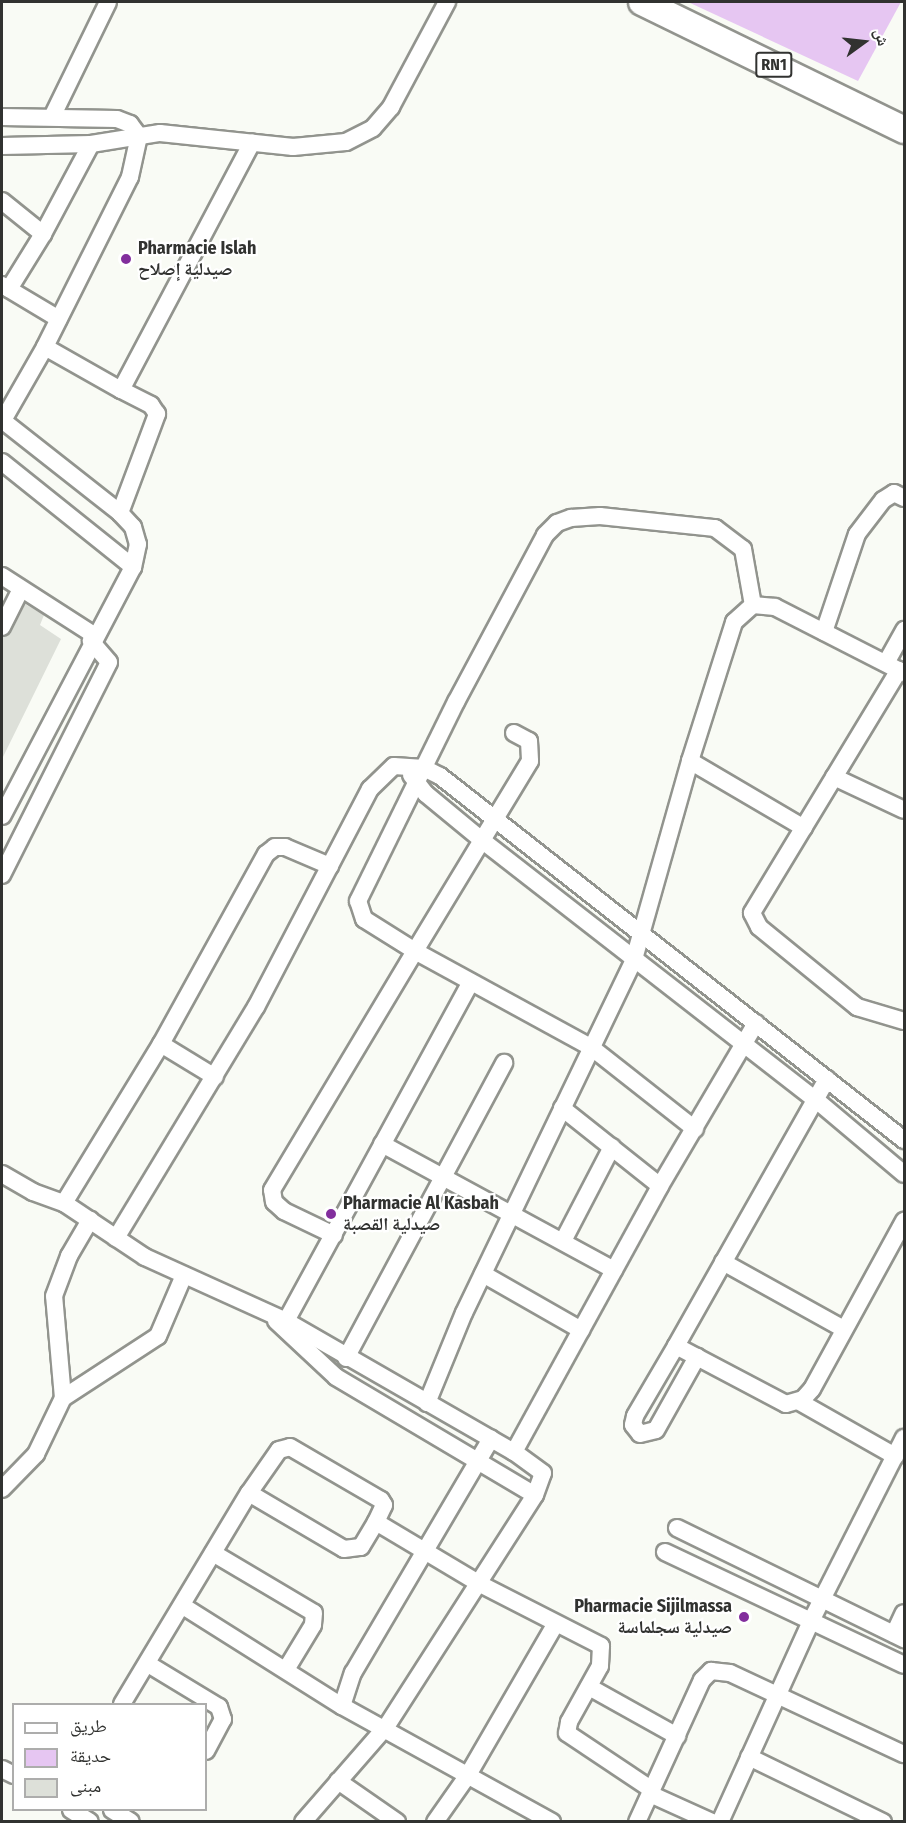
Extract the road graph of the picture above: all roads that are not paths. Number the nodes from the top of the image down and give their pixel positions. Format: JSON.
{"nodes":[{"id":1,"x":108,"y":2,"type":"edge"},
{"id":2,"x":447,"y":2,"type":"edge"},
{"id":3,"x":642,"y":2,"type":"edge"},
{"id":4,"x":2,"y":117,"type":"edge"},
{"id":5,"x":52,"y":117,"type":"junction"},
{"id":6,"x":904,"y":130,"type":"edge"},
{"id":7,"x":139,"y":136,"type":"junction"},
{"id":8,"x":252,"y":143,"type":"junction"},
{"id":9,"x":91,"y":144,"type":"junction"},
{"id":10,"x":2,"y":146,"type":"edge"},
{"id":11,"x":2,"y":201,"type":"edge"},
{"id":12,"x":43,"y":234,"type":"junction"},
{"id":13,"x":5,"y":287,"type":"edge"},
{"id":14,"x":59,"y":319,"type":"junction"},
{"id":15,"x":45,"y":347,"type":"junction"},
{"id":16,"x":121,"y":390,"type":"junction"},
{"id":17,"x":2,"y":421,"type":"edge"},
{"id":18,"x":2,"y":462,"type":"edge"},
{"id":19,"x":904,"y":498,"type":"edge"},
{"id":20,"x":120,"y":513,"type":"junction"},
{"id":21,"x":133,"y":567,"type":"junction"},
{"id":22,"x":2,"y":576,"type":"edge"},
{"id":23,"x":21,"y":589,"type":"junction"},
{"id":24,"x":753,"y":605,"type":"junction"},
{"id":25,"x":2,"y":627,"type":"edge"},
{"id":26,"x":904,"y":630,"type":"edge"},
{"id":27,"x":824,"y":632,"type":"junction"},
{"id":28,"x":93,"y":638,"type":"junction"},
{"id":29,"x":896,"y":669,"type":"edge"},
{"id":30,"x":514,"y":733,"type":"dead end"},
{"id":31,"x":44,"y":734,"type":"junction"},
{"id":32,"x":66,"y":747,"type":"junction"},
{"id":33,"x":690,"y":761,"type":"junction"},
{"id":34,"x":406,"y":766,"type":"junction"},
{"id":35,"x":424,"y":768,"type":"junction"},
{"id":36,"x":834,"y":777,"type":"junction"},
{"id":37,"x":415,"y":783,"type":"junction"},
{"id":38,"x":9,"y":785,"type":"edge"},
{"id":39,"x":904,"y":810,"type":"edge"},
{"id":40,"x":2,"y":816,"type":"edge"},
{"id":41,"x":496,"y":822,"type":"junction"},
{"id":42,"x":804,"y":828,"type":"junction"},
{"id":43,"x":483,"y":841,"type":"junction"},
{"id":44,"x":330,"y":867,"type":"junction"},
{"id":45,"x":2,"y":874,"type":"edge"},
{"id":46,"x":642,"y":937,"type":"junction"},
{"id":47,"x":415,"y":951,"type":"junction"},
{"id":48,"x":634,"y":959,"type":"junction"},
{"id":49,"x":471,"y":982,"type":"junction"},
{"id":50,"x":904,"y":1022,"type":"edge"},
{"id":51,"x":756,"y":1023,"type":"junction"},
{"id":52,"x":744,"y":1043,"type":"junction"},
{"id":53,"x":161,"y":1044,"type":"junction"},
{"id":54,"x":592,"y":1048,"type":"junction"},
{"id":55,"x":504,"y":1062,"type":"dead end"},
{"id":56,"x":214,"y":1077,"type":"junction"},
{"id":57,"x":827,"y":1079,"type":"junction"},
{"id":58,"x":815,"y":1099,"type":"junction"},
{"id":59,"x":562,"y":1108,"type":"junction"},
{"id":60,"x":695,"y":1129,"type":"junction"},
{"id":61,"x":904,"y":1140,"type":"edge"},
{"id":62,"x":382,"y":1144,"type":"junction"},
{"id":63,"x":612,"y":1148,"type":"junction"},
{"id":64,"x":2,"y":1174,"type":"edge"},
{"id":65,"x":904,"y":1174,"type":"edge"},
{"id":66,"x":441,"y":1178,"type":"junction"},
{"id":67,"x":660,"y":1186,"type":"junction"},
{"id":68,"x":64,"y":1203,"type":"junction"},
{"id":69,"x":511,"y":1216,"type":"junction"},
{"id":70,"x":90,"y":1220,"type":"junction"},
{"id":71,"x":904,"y":1221,"type":"edge"},
{"id":72,"x":334,"y":1234,"type":"junction"},
{"id":73,"x":116,"y":1238,"type":"junction"},
{"id":74,"x":563,"y":1241,"type":"junction"},
{"id":75,"x":723,"y":1262,"type":"junction"},
{"id":76,"x":614,"y":1270,"type":"junction"},
{"id":77,"x":483,"y":1274,"type":"junction"},
{"id":78,"x":184,"y":1275,"type":"junction"},
{"id":79,"x":269,"y":1313,"type":"junction"},
{"id":80,"x":286,"y":1321,"type":"junction"},
{"id":81,"x":844,"y":1329,"type":"junction"},
{"id":82,"x":581,"y":1330,"type":"junction"},
{"id":83,"x":676,"y":1346,"type":"junction"},
{"id":84,"x":697,"y":1357,"type":"junction"},
{"id":85,"x":346,"y":1358,"type":"junction"},
{"id":86,"x":63,"y":1398,"type":"junction"},
{"id":87,"x":798,"y":1401,"type":"junction"},
{"id":88,"x":427,"y":1402,"type":"junction"},
{"id":89,"x":904,"y":1438,"type":"edge"},
{"id":90,"x":491,"y":1439,"type":"junction"},
{"id":91,"x":514,"y":1452,"type":"junction"},
{"id":92,"x":896,"y":1456,"type":"junction"},
{"id":93,"x":480,"y":1462,"type":"junction"},
{"id":94,"x":2,"y":1489,"type":"edge"},
{"id":95,"x":249,"y":1493,"type":"junction"},
{"id":96,"x":535,"y":1495,"type":"junction"},
{"id":97,"x":376,"y":1522,"type":"junction"},
{"id":98,"x":677,"y":1528,"type":"dead end"},
{"id":99,"x":427,"y":1551,"type":"junction"},
{"id":100,"x":665,"y":1552,"type":"dead end"},
{"id":101,"x":213,"y":1553,"type":"junction"},
{"id":102,"x":730,"y":1554,"type":"junction"},
{"id":103,"x":720,"y":1576,"type":"junction"},
{"id":104,"x":480,"y":1584,"type":"junction"},
{"id":105,"x":824,"y":1597,"type":"junction"},
{"id":106,"x":183,"y":1606,"type":"junction"},
{"id":107,"x":904,"y":1613,"type":"edge"},
{"id":108,"x":812,"y":1619,"type":"junction"},
{"id":109,"x":555,"y":1625,"type":"junction"},
{"id":110,"x":899,"y":1636,"type":"edge"},
{"id":111,"x":148,"y":1664,"type":"junction"},
{"id":112,"x":904,"y":1665,"type":"edge"},
{"id":113,"x":287,"y":1668,"type":"junction"},
{"id":114,"x":590,"y":1687,"type":"junction"},
{"id":115,"x":777,"y":1694,"type":"junction"},
{"id":116,"x":123,"y":1703,"type":"edge"},
{"id":117,"x":342,"y":1706,"type":"junction"},
{"id":118,"x":386,"y":1727,"type":"junction"},
{"id":119,"x":677,"y":1736,"type":"junction"},
{"id":120,"x":207,"y":1749,"type":"edge"},
{"id":121,"x":904,"y":1754,"type":"edge"},
{"id":122,"x":749,"y":1757,"type":"junction"},
{"id":123,"x":468,"y":1775,"type":"junction"},
{"id":124,"x":338,"y":1780,"type":"junction"},
{"id":125,"x":651,"y":1792,"type":"junction"},
{"id":126,"x":74,"y":1811,"type":"edge"},
{"id":127,"x":115,"y":1811,"type":"edge"},
{"id":128,"x":543,"y":1820,"type":"edge"},
{"id":129,"x":90,"y":1821,"type":"edge"},
{"id":130,"x":131,"y":1821,"type":"edge"},
{"id":131,"x":303,"y":1821,"type":"edge"},
{"id":132,"x":397,"y":1821,"type":"edge"},
{"id":133,"x":435,"y":1821,"type":"edge"},
{"id":134,"x":637,"y":1821,"type":"edge"},
{"id":135,"x":712,"y":1821,"type":"edge"},
{"id":136,"x":720,"y":1821,"type":"edge"},
{"id":137,"x":883,"y":1821,"type":"edge"}],
"edges":[{"from":1,"to":5,"type":"street"},
{"from":2,"to":8,"type":"street"},
{"from":3,"to":6,"type":"main road","number":"RN1"},
{"from":4,"to":5,"type":"street"},
{"from":5,"to":7,"type":"street"},
{"from":7,"to":8,"type":"street"},
{"from":7,"to":9,"type":"street"},
{"from":7,"to":14,"type":"street"},
{"from":8,"to":16,"type":"street"},
{"from":9,"to":10,"type":"street"},
{"from":9,"to":12,"type":"street"},
{"from":11,"to":12,"type":"street"},
{"from":12,"to":13,"type":"street"},
{"from":13,"to":14,"type":"street"},
{"from":14,"to":15,"type":"street"},
{"from":15,"to":16,"type":"street"},
{"from":15,"to":17,"type":"street"},
{"from":16,"to":20,"type":"street"},
{"from":17,"to":20,"type":"street"},
{"from":18,"to":21,"type":"street"},
{"from":19,"to":27,"type":"street"},
{"from":20,"to":21,"type":"street"},
{"from":21,"to":28,"type":"street"},
{"from":22,"to":23,"type":"street"},
{"from":23,"to":25,"type":"street"},
{"from":23,"to":28,"type":"street"},
{"from":24,"to":27,"type":"street"},
{"from":24,"to":33,"type":"street"},
{"from":24,"to":35,"type":"street"},
{"from":26,"to":29,"type":"street"},
{"from":27,"to":29,"type":"street"},
{"from":28,"to":31,"type":"street"},
{"from":28,"to":32,"type":"street"},
{"from":29,"to":36,"type":"street"},
{"from":30,"to":41,"type":"street"},
{"from":31,"to":32,"type":"street"},
{"from":31,"to":38,"type":"street"},
{"from":32,"to":45,"type":"street"},
{"from":33,"to":42,"type":"street"},
{"from":33,"to":46,"type":"street"},
{"from":34,"to":35,"type":"street"},
{"from":34,"to":37,"type":"street"},
{"from":34,"to":44,"type":"street"},
{"from":35,"to":37,"type":"street"},
{"from":35,"to":41,"type":"street"},
{"from":36,"to":39,"type":"street"},
{"from":36,"to":42,"type":"street"},
{"from":37,"to":43,"type":"street"},
{"from":37,"to":47,"type":"street"},
{"from":38,"to":40,"type":"street"},
{"from":41,"to":43,"type":"street"},
{"from":41,"to":46,"type":"street"},
{"from":42,"to":50,"type":"street"},
{"from":43,"to":47,"type":"street"},
{"from":43,"to":48,"type":"street"},
{"from":44,"to":53,"type":"street"},
{"from":44,"to":56,"type":"street"},
{"from":46,"to":48,"type":"street"},
{"from":46,"to":51,"type":"street"},
{"from":47,"to":49,"type":"street"},
{"from":47,"to":72,"type":"street"},
{"from":48,"to":52,"type":"street"},
{"from":48,"to":54,"type":"street"},
{"from":49,"to":54,"type":"street"},
{"from":49,"to":62,"type":"street"},
{"from":51,"to":52,"type":"street"},
{"from":51,"to":57,"type":"street"},
{"from":52,"to":58,"type":"street"},
{"from":52,"to":60,"type":"street"},
{"from":53,"to":56,"type":"street"},
{"from":53,"to":68,"type":"street"},
{"from":54,"to":59,"type":"street"},
{"from":54,"to":60,"type":"street"},
{"from":55,"to":66,"type":"street"},
{"from":56,"to":73,"type":"street"},
{"from":57,"to":58,"type":"street"},
{"from":57,"to":61,"type":"street"},
{"from":58,"to":65,"type":"street"},
{"from":58,"to":75,"type":"street"},
{"from":59,"to":63,"type":"street"},
{"from":59,"to":69,"type":"street"},
{"from":60,"to":67,"type":"street"},
{"from":62,"to":66,"type":"street"},
{"from":62,"to":72,"type":"street"},
{"from":63,"to":67,"type":"street"},
{"from":63,"to":74,"type":"street"},
{"from":64,"to":68,"type":"street"},
{"from":66,"to":69,"type":"street"},
{"from":66,"to":85,"type":"street"},
{"from":67,"to":76,"type":"street"},
{"from":68,"to":70,"type":"street"},
{"from":69,"to":74,"type":"street"},
{"from":69,"to":77,"type":"street"},
{"from":70,"to":73,"type":"street"},
{"from":70,"to":86,"type":"street"},
{"from":71,"to":81,"type":"street"},
{"from":72,"to":80,"type":"street"},
{"from":73,"to":78,"type":"street"},
{"from":74,"to":76,"type":"street"},
{"from":75,"to":81,"type":"street"},
{"from":75,"to":83,"type":"street"},
{"from":76,"to":82,"type":"street"},
{"from":77,"to":82,"type":"street"},
{"from":77,"to":88,"type":"street"},
{"from":78,"to":79,"type":"street"},
{"from":78,"to":86,"type":"street"},
{"from":79,"to":80,"type":"street"},
{"from":79,"to":93,"type":"street"},
{"from":80,"to":85,"type":"street"},
{"from":81,"to":87,"type":"street"},
{"from":82,"to":91,"type":"street"},
{"from":83,"to":84,"type":"street"},
{"from":83,"to":84,"type":"street"},
{"from":84,"to":87,"type":"street"},
{"from":85,"to":88,"type":"street"},
{"from":86,"to":94,"type":"street"},
{"from":87,"to":92,"type":"street"},
{"from":88,"to":90,"type":"street"},
{"from":89,"to":92,"type":"street"},
{"from":90,"to":91,"type":"street"},
{"from":90,"to":93,"type":"street"},
{"from":91,"to":96,"type":"street"},
{"from":92,"to":105,"type":"street"},
{"from":93,"to":96,"type":"street"},
{"from":93,"to":99,"type":"street"},
{"from":95,"to":97,"type":"street"},
{"from":95,"to":97,"type":"street"},
{"from":95,"to":101,"type":"street"},
{"from":96,"to":104,"type":"street"},
{"from":97,"to":99,"type":"street"},
{"from":98,"to":102,"type":"street"},
{"from":99,"to":104,"type":"street"},
{"from":99,"to":117,"type":"street"},
{"from":100,"to":103,"type":"street"},
{"from":101,"to":106,"type":"street"},
{"from":101,"to":113,"type":"street"},
{"from":102,"to":103,"type":"street"},
{"from":102,"to":105,"type":"street"},
{"from":103,"to":108,"type":"street"},
{"from":104,"to":109,"type":"street"},
{"from":104,"to":118,"type":"street"},
{"from":105,"to":108,"type":"street"},
{"from":105,"to":110,"type":"street"},
{"from":106,"to":111,"type":"street"},
{"from":106,"to":113,"type":"street"},
{"from":107,"to":110,"type":"street"},
{"from":108,"to":112,"type":"street"},
{"from":108,"to":115,"type":"street"},
{"from":109,"to":114,"type":"street"},
{"from":109,"to":123,"type":"street"},
{"from":111,"to":116,"type":"street"},
{"from":111,"to":120,"type":"street"},
{"from":113,"to":117,"type":"street"},
{"from":114,"to":119,"type":"street"},
{"from":114,"to":125,"type":"street"},
{"from":115,"to":119,"type":"street"},
{"from":115,"to":121,"type":"street"},
{"from":115,"to":122,"type":"street"},
{"from":117,"to":118,"type":"street"},
{"from":118,"to":123,"type":"street"},
{"from":118,"to":124,"type":"street"},
{"from":119,"to":125,"type":"street"},
{"from":122,"to":136,"type":"street"},
{"from":122,"to":137,"type":"street"},
{"from":123,"to":128,"type":"street"},
{"from":123,"to":133,"type":"street"},
{"from":124,"to":131,"type":"street"},
{"from":124,"to":132,"type":"street"},
{"from":125,"to":134,"type":"street"},
{"from":125,"to":135,"type":"street"},
{"from":126,"to":129,"type":"street"},
{"from":127,"to":130,"type":"street"}]}
